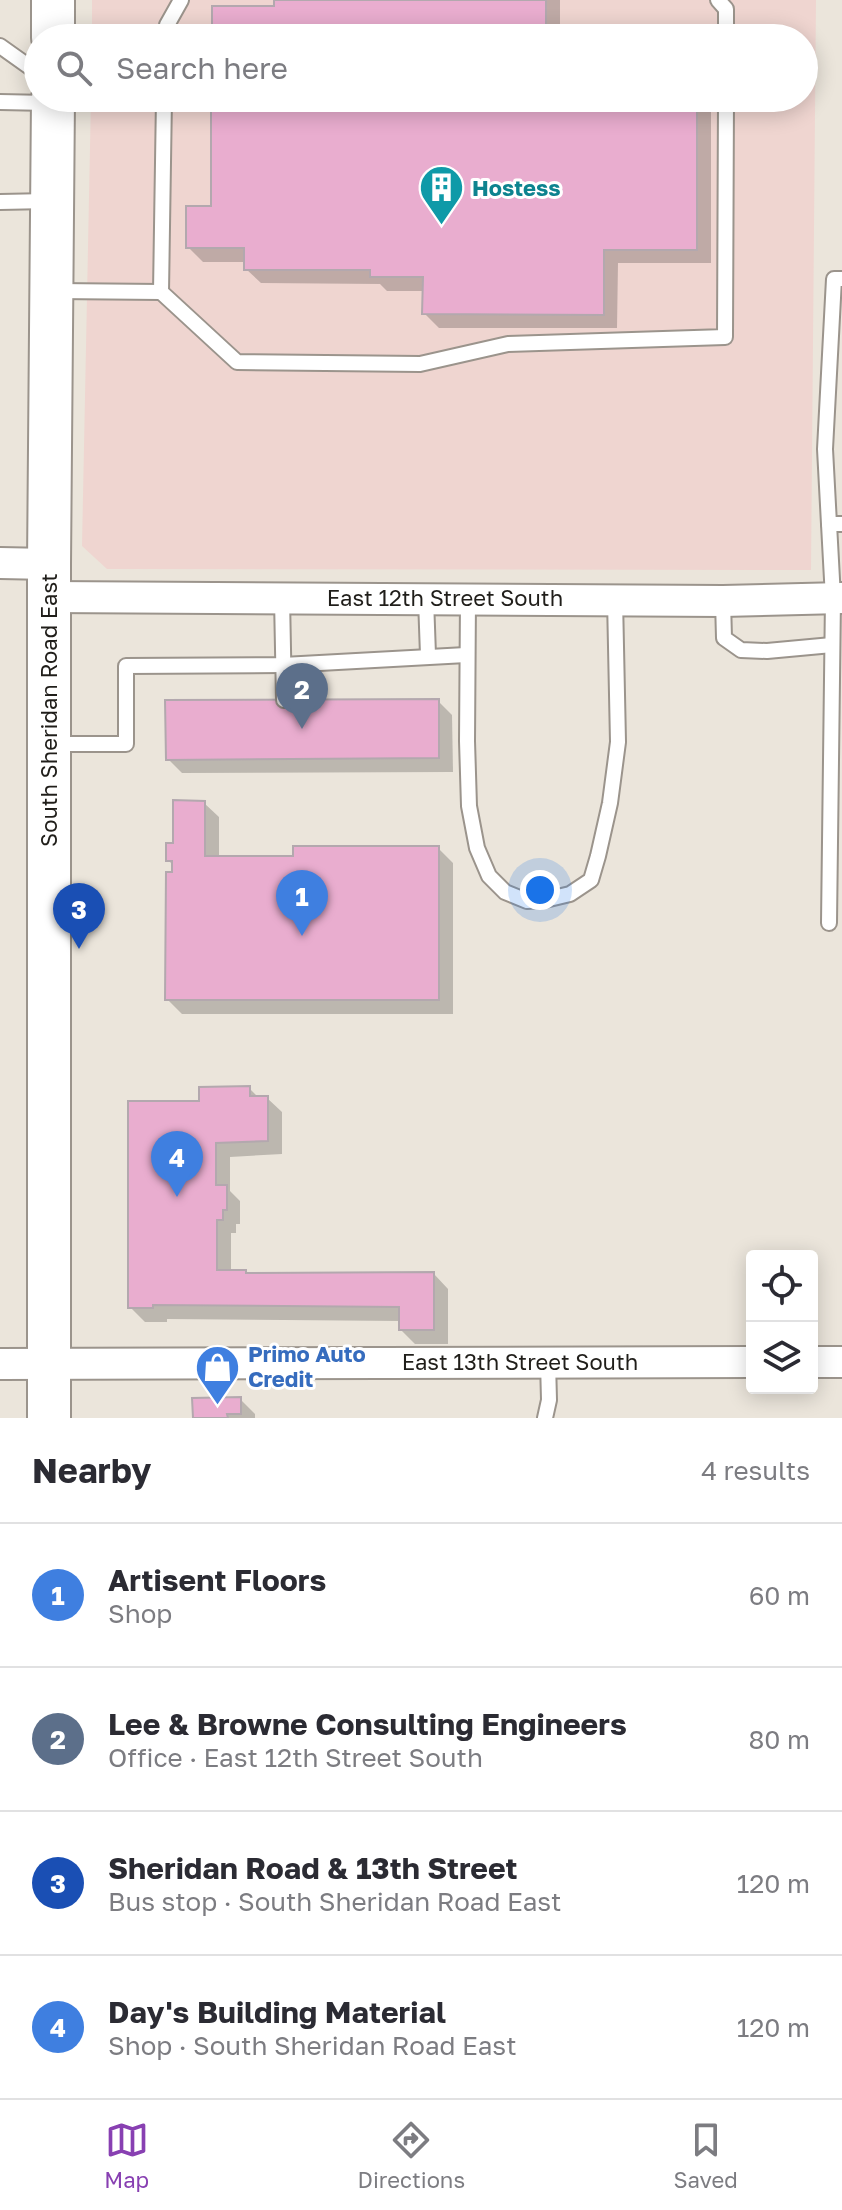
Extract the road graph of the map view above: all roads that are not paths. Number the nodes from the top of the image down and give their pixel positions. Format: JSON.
{"nodes":[{"id":1,"x":53,"y":0,"type":"edge"},
{"id":2,"x":181,"y":0,"type":"edge"},
{"id":3,"x":718,"y":0,"type":"edge"},
{"id":4,"x":53,"y":24,"type":"edge"},
{"id":5,"x":168,"y":24,"type":"edge"},
{"id":6,"x":726,"y":24,"type":"edge"},
{"id":7,"x":0,"y":46,"type":"edge"},
{"id":8,"x":24,"y":68,"type":"edge"},
{"id":9,"x":24,"y":96,"type":"edge"},
{"id":10,"x":0,"y":102,"type":"edge"},
{"id":11,"x":49,"y":112,"type":"edge"},
{"id":12,"x":164,"y":112,"type":"edge"},
{"id":13,"x":726,"y":112,"type":"edge"},
{"id":14,"x":53,"y":201,"type":"junction"},
{"id":15,"x":0,"y":202,"type":"edge"},
{"id":16,"x":842,"y":279,"type":"edge"},
{"id":17,"x":52,"y":291,"type":"junction"},
{"id":18,"x":161,"y":292,"type":"junction"},
{"id":19,"x":836,"y":524,"type":"edge"},
{"id":20,"x":0,"y":563,"type":"edge"},
{"id":21,"x":49,"y":580,"type":"junction"},
{"id":22,"x":282,"y":598,"type":"junction"},
{"id":23,"x":837,"y":598,"type":"edge"},
{"id":24,"x":426,"y":599,"type":"junction"},
{"id":25,"x":468,"y":599,"type":"junction"},
{"id":26,"x":615,"y":599,"type":"junction"},
{"id":27,"x":723,"y":601,"type":"junction"},
{"id":28,"x":832,"y":645,"type":"junction"},
{"id":29,"x":428,"y":655,"type":"junction"},
{"id":30,"x":466,"y":655,"type":"junction"},
{"id":31,"x":283,"y":665,"type":"junction"},
{"id":32,"x":284,"y":700,"type":"dead end"},
{"id":33,"x":49,"y":744,"type":"junction"},
{"id":34,"x":829,"y":923,"type":"dead end"},
{"id":35,"x":548,"y":1362,"type":"junction"},
{"id":36,"x":746,"y":1362,"type":"edge"},
{"id":37,"x":818,"y":1362,"type":"edge"},
{"id":38,"x":842,"y":1362,"type":"edge"},
{"id":39,"x":49,"y":1363,"type":"junction"},
{"id":40,"x":0,"y":1364,"type":"edge"},
{"id":41,"x":49,"y":1418,"type":"edge"},
{"id":42,"x":545,"y":1418,"type":"edge"}],
"edges":[{"from":1,"to":4,"type":"main road"},
{"from":2,"to":5,"type":"lane"},
{"from":3,"to":6,"type":"lane"},
{"from":7,"to":8,"type":"lane"},
{"from":9,"to":10,"type":"lane"},
{"from":11,"to":14,"type":"main road","name":"South Sheridan Road East"},
{"from":12,"to":18,"type":"lane"},
{"from":13,"to":18,"type":"lane"},
{"from":14,"to":15,"type":"lane"},
{"from":14,"to":17,"type":"main road","name":"South Sheridan Road East"},
{"from":16,"to":19,"type":"lane"},
{"from":17,"to":18,"type":"lane"},
{"from":17,"to":21,"type":"main road","name":"South Sheridan Road East"},
{"from":19,"to":23,"type":"lane"},
{"from":20,"to":21,"type":"street","name":"East 12th Street South"},
{"from":21,"to":22,"type":"street","name":"East 12th Street South"},
{"from":21,"to":33,"type":"main road","name":"South Sheridan Road East"},
{"from":22,"to":24,"type":"street","name":"East 12th Street South"},
{"from":22,"to":31,"type":"lane"},
{"from":23,"to":27,"type":"street","name":"East 12th Street South"},
{"from":23,"to":28,"type":"lane"},
{"from":24,"to":25,"type":"street","name":"East 12th Street South"},
{"from":24,"to":29,"type":"lane"},
{"from":25,"to":26,"type":"street","name":"East 12th Street South"},
{"from":25,"to":30,"type":"lane"},
{"from":26,"to":27,"type":"street","name":"East 12th Street South"},
{"from":26,"to":30,"type":"lane"},
{"from":27,"to":28,"type":"lane"},
{"from":28,"to":34,"type":"lane"},
{"from":29,"to":30,"type":"lane"},
{"from":29,"to":31,"type":"lane"},
{"from":31,"to":32,"type":"lane"},
{"from":31,"to":33,"type":"lane"},
{"from":33,"to":39,"type":"main road","name":"South Sheridan Road East"},
{"from":35,"to":36,"type":"street","name":"East 13th Street South"},
{"from":35,"to":39,"type":"street","name":"East 13th Street South"},
{"from":35,"to":42,"type":"lane"},
{"from":37,"to":38,"type":"street"},
{"from":39,"to":40,"type":"street","name":"East 13th Street South"},
{"from":39,"to":41,"type":"main road","name":"South Sheridan Road East"}]}
